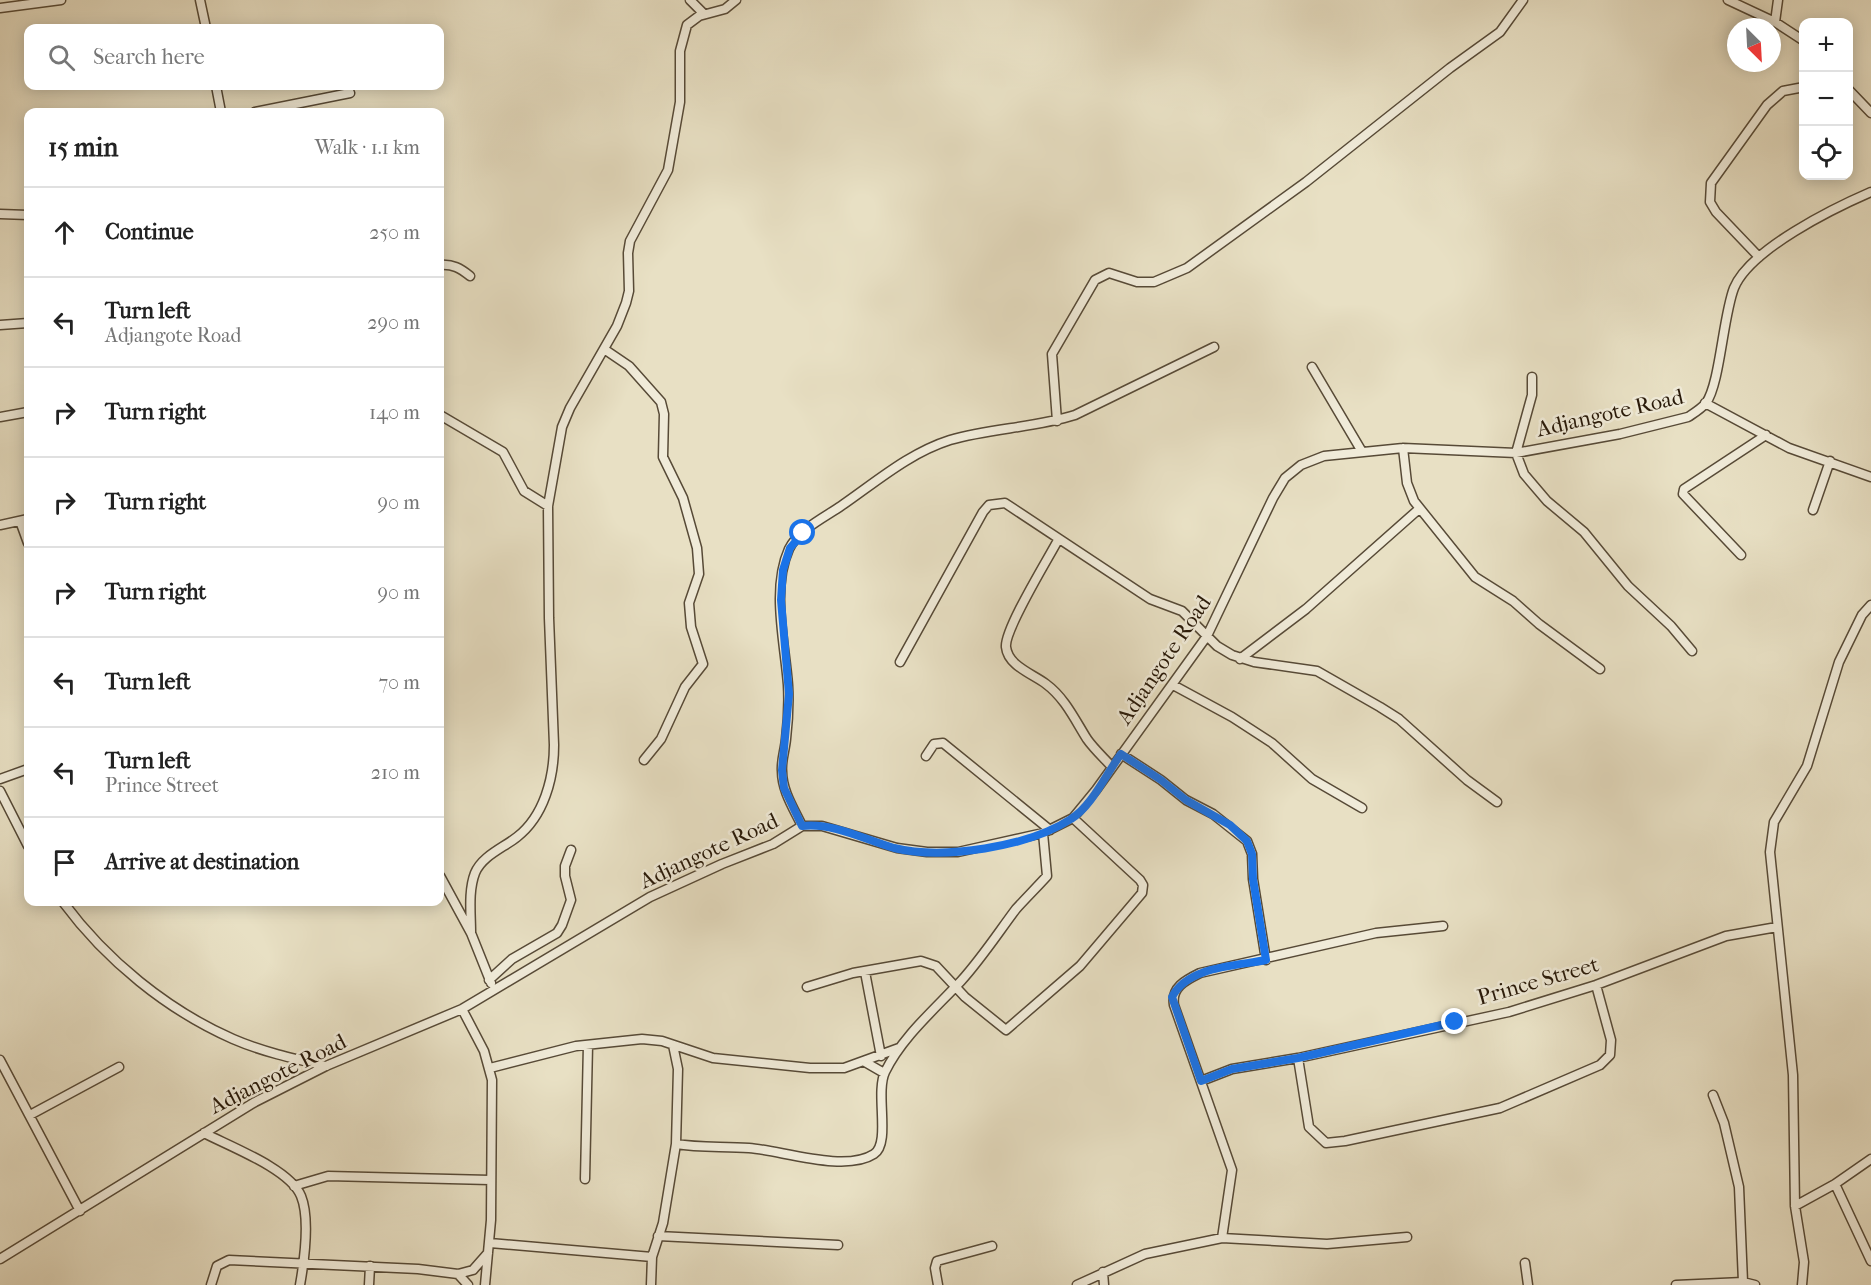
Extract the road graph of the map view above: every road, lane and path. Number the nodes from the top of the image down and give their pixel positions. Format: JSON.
{"nodes":[{"id":1,"x":61,"y":0,"type":"edge"},
{"id":2,"x":200,"y":0,"type":"edge"},
{"id":3,"x":690,"y":0,"type":"edge"},
{"id":4,"x":736,"y":0,"type":"edge"},
{"id":5,"x":1523,"y":0,"type":"edge"},
{"id":6,"x":1728,"y":0,"type":"edge"},
{"id":7,"x":1779,"y":0,"type":"edge"},
{"id":8,"x":0,"y":8,"type":"edge"},
{"id":9,"x":704,"y":14,"type":"junction"},
{"id":10,"x":1766,"y":18,"type":"edge"},
{"id":11,"x":1776,"y":18,"type":"edge"},
{"id":12,"x":205,"y":24,"type":"edge"},
{"id":13,"x":1781,"y":26,"type":"edge"},
{"id":14,"x":1799,"y":38,"type":"edge"},
{"id":15,"x":1799,"y":88,"type":"edge"},
{"id":16,"x":217,"y":90,"type":"edge"},
{"id":17,"x":350,"y":93,"type":"dead end"},
{"id":18,"x":1853,"y":94,"type":"edge"},
{"id":19,"x":220,"y":108,"type":"edge"},
{"id":20,"x":275,"y":108,"type":"edge"},
{"id":21,"x":1871,"y":113,"type":"edge"},
{"id":22,"x":1871,"y":192,"type":"edge"},
{"id":23,"x":0,"y":214,"type":"edge"},
{"id":24,"x":24,"y":215,"type":"edge"},
{"id":25,"x":1759,"y":257,"type":"junction"},
{"id":26,"x":444,"y":265,"type":"edge"},
{"id":27,"x":470,"y":276,"type":"dead end"},
{"id":28,"x":24,"y":323,"type":"edge"},
{"id":29,"x":0,"y":325,"type":"edge"},
{"id":30,"x":1214,"y":347,"type":"dead end"},
{"id":31,"x":604,"y":349,"type":"junction"},
{"id":32,"x":1312,"y":367,"type":"dead end"},
{"id":33,"x":1532,"y":377,"type":"dead end"},
{"id":34,"x":1705,"y":404,"type":"junction"},
{"id":35,"x":24,"y":413,"type":"edge"},
{"id":36,"x":0,"y":417,"type":"edge"},
{"id":37,"x":444,"y":417,"type":"edge"},
{"id":38,"x":1057,"y":421,"type":"junction"},
{"id":39,"x":1766,"y":435,"type":"junction"},
{"id":40,"x":1403,"y":448,"type":"junction"},
{"id":41,"x":1361,"y":450,"type":"junction"},
{"id":42,"x":1516,"y":453,"type":"junction"},
{"id":43,"x":1830,"y":461,"type":"junction"},
{"id":44,"x":1871,"y":477,"type":"edge"},
{"id":45,"x":548,"y":506,"type":"junction"},
{"id":46,"x":1419,"y":509,"type":"junction"},
{"id":47,"x":1813,"y":510,"type":"dead end"},
{"id":48,"x":24,"y":520,"type":"edge"},
{"id":49,"x":0,"y":525,"type":"edge"},
{"id":50,"x":1058,"y":540,"type":"junction"},
{"id":51,"x":1741,"y":555,"type":"dead end"},
{"id":52,"x":1871,"y":604,"type":"edge"},
{"id":53,"x":1207,"y":636,"type":"junction"},
{"id":54,"x":1692,"y":651,"type":"dead end"},
{"id":55,"x":1240,"y":659,"type":"junction"},
{"id":56,"x":900,"y":662,"type":"dead end"},
{"id":57,"x":1600,"y":669,"type":"dead end"},
{"id":58,"x":1173,"y":685,"type":"junction"},
{"id":59,"x":1121,"y":754,"type":"junction"},
{"id":60,"x":926,"y":756,"type":"dead end"},
{"id":61,"x":645,"y":760,"type":"dead end"},
{"id":62,"x":1112,"y":766,"type":"junction"},
{"id":63,"x":24,"y":770,"type":"edge"},
{"id":64,"x":0,"y":779,"type":"edge"},
{"id":65,"x":0,"y":791,"type":"edge"},
{"id":66,"x":1497,"y":802,"type":"dead end"},
{"id":67,"x":1362,"y":808,"type":"dead end"},
{"id":68,"x":1073,"y":819,"type":"junction"},
{"id":69,"x":802,"y":826,"type":"junction"},
{"id":70,"x":1046,"y":831,"type":"junction"},
{"id":71,"x":24,"y":838,"type":"edge"},
{"id":72,"x":571,"y":850,"type":"dead end"},
{"id":73,"x":444,"y":883,"type":"edge"},
{"id":74,"x":66,"y":906,"type":"edge"},
{"id":75,"x":1443,"y":926,"type":"dead end"},
{"id":76,"x":1777,"y":927,"type":"junction"},
{"id":77,"x":471,"y":933,"type":"junction"},
{"id":78,"x":1266,"y":960,"type":"junction"},
{"id":79,"x":865,"y":972,"type":"junction"},
{"id":80,"x":964,"y":978,"type":"junction"},
{"id":81,"x":489,"y":980,"type":"junction"},
{"id":82,"x":1596,"y":985,"type":"junction"},
{"id":83,"x":956,"y":986,"type":"junction"},
{"id":84,"x":807,"y":987,"type":"dead end"},
{"id":85,"x":495,"y":991,"type":"junction"},
{"id":86,"x":965,"y":997,"type":"junction"},
{"id":87,"x":462,"y":1009,"type":"junction"},
{"id":88,"x":673,"y":1045,"type":"junction"},
{"id":89,"x":588,"y":1046,"type":"junction"},
{"id":90,"x":901,"y":1047,"type":"junction"},
{"id":91,"x":881,"y":1056,"type":"junction"},
{"id":92,"x":1298,"y":1058,"type":"junction"},
{"id":93,"x":0,"y":1060,"type":"edge"},
{"id":94,"x":865,"y":1062,"type":"junction"},
{"id":95,"x":326,"y":1066,"type":"junction"},
{"id":96,"x":118,"y":1067,"type":"dead end"},
{"id":97,"x":490,"y":1068,"type":"junction"},
{"id":98,"x":884,"y":1073,"type":"junction"},
{"id":99,"x":1201,"y":1081,"type":"junction"},
{"id":100,"x":1713,"y":1095,"type":"dead end"},
{"id":101,"x":30,"y":1115,"type":"junction"},
{"id":102,"x":204,"y":1132,"type":"junction"},
{"id":103,"x":676,"y":1144,"type":"junction"},
{"id":104,"x":1871,"y":1160,"type":"edge"},
{"id":105,"x":585,"y":1179,"type":"dead end"},
{"id":106,"x":490,"y":1180,"type":"junction"},
{"id":107,"x":1835,"y":1184,"type":"junction"},
{"id":108,"x":294,"y":1186,"type":"junction"},
{"id":109,"x":1795,"y":1206,"type":"junction"},
{"id":110,"x":80,"y":1211,"type":"junction"},
{"id":111,"x":658,"y":1236,"type":"junction"},
{"id":112,"x":1407,"y":1237,"type":"dead end"},
{"id":113,"x":1222,"y":1238,"type":"junction"},
{"id":114,"x":838,"y":1245,"type":"dead end"},
{"id":115,"x":992,"y":1246,"type":"dead end"},
{"id":116,"x":489,"y":1248,"type":"junction"},
{"id":117,"x":652,"y":1257,"type":"junction"},
{"id":118,"x":0,"y":1259,"type":"edge"},
{"id":119,"x":1871,"y":1261,"type":"edge"},
{"id":120,"x":304,"y":1262,"type":"junction"},
{"id":121,"x":1524,"y":1263,"type":"dead end"},
{"id":122,"x":370,"y":1266,"type":"junction"},
{"id":123,"x":1103,"y":1272,"type":"junction"},
{"id":124,"x":458,"y":1274,"type":"junction"},
{"id":125,"x":1743,"y":1282,"type":"junction"},
{"id":126,"x":211,"y":1285,"type":"edge"},
{"id":127,"x":300,"y":1285,"type":"edge"},
{"id":128,"x":369,"y":1285,"type":"edge"},
{"id":129,"x":468,"y":1285,"type":"edge"},
{"id":130,"x":485,"y":1285,"type":"edge"},
{"id":131,"x":651,"y":1285,"type":"edge"},
{"id":132,"x":938,"y":1285,"type":"edge"},
{"id":133,"x":1077,"y":1285,"type":"edge"},
{"id":134,"x":1104,"y":1285,"type":"edge"},
{"id":135,"x":1528,"y":1285,"type":"edge"},
{"id":136,"x":1676,"y":1285,"type":"edge"},
{"id":137,"x":1755,"y":1285,"type":"edge"},
{"id":138,"x":1802,"y":1285,"type":"edge"}],
"edges":[{"from":1,"to":8,"type":"street"},
{"from":2,"to":12,"type":"street"},
{"from":3,"to":9,"type":"street"},
{"from":4,"to":9,"type":"street"},
{"from":5,"to":38,"type":"street"},
{"from":6,"to":10,"type":"street"},
{"from":7,"to":11,"type":"street"},
{"from":9,"to":31,"type":"street"},
{"from":13,"to":14,"type":"street"},
{"from":15,"to":25,"type":"street"},
{"from":16,"to":19,"type":"street"},
{"from":17,"to":20,"type":"street"},
{"from":18,"to":21,"type":"street"},
{"from":22,"to":25,"type":"street","name":"Adjangote Road"},
{"from":23,"to":24,"type":"street"},
{"from":25,"to":34,"type":"street","name":"Adjangote Road"},
{"from":26,"to":27,"type":"street"},
{"from":28,"to":29,"type":"street"},
{"from":30,"to":38,"type":"street"},
{"from":31,"to":45,"type":"street"},
{"from":31,"to":61,"type":"street"},
{"from":32,"to":41,"type":"street"},
{"from":33,"to":42,"type":"street"},
{"from":34,"to":39,"type":"street"},
{"from":34,"to":42,"type":"street","name":"Adjangote Road"},
{"from":35,"to":36,"type":"street"},
{"from":37,"to":45,"type":"street"},
{"from":38,"to":69,"type":"street"},
{"from":39,"to":43,"type":"street"},
{"from":39,"to":51,"type":"street"},
{"from":40,"to":41,"type":"street","name":"Adjangote Road"},
{"from":40,"to":42,"type":"street","name":"Adjangote Road"},
{"from":40,"to":46,"type":"street"},
{"from":41,"to":53,"type":"street","name":"Adjangote Road"},
{"from":42,"to":54,"type":"street"},
{"from":43,"to":44,"type":"street"},
{"from":43,"to":47,"type":"street"},
{"from":45,"to":77,"type":"street"},
{"from":46,"to":55,"type":"street"},
{"from":46,"to":57,"type":"street"},
{"from":48,"to":49,"type":"street"},
{"from":50,"to":53,"type":"street"},
{"from":50,"to":56,"type":"street"},
{"from":50,"to":62,"type":"street"},
{"from":52,"to":76,"type":"street"},
{"from":53,"to":55,"type":"street"},
{"from":53,"to":58,"type":"street","name":"Adjangote Road"},
{"from":55,"to":66,"type":"street"},
{"from":58,"to":59,"type":"street","name":"Adjangote Road"},
{"from":58,"to":67,"type":"street"},
{"from":59,"to":62,"type":"street","name":"Adjangote Road"},
{"from":59,"to":78,"type":"street"},
{"from":60,"to":70,"type":"street"},
{"from":62,"to":68,"type":"street","name":"Adjangote Road"},
{"from":63,"to":64,"type":"street"},
{"from":65,"to":71,"type":"street"},
{"from":68,"to":70,"type":"street","name":"Adjangote Road"},
{"from":68,"to":86,"type":"street"},
{"from":69,"to":70,"type":"street","name":"Adjangote Road"},
{"from":69,"to":85,"type":"street","name":"Adjangote Road"},
{"from":70,"to":80,"type":"street"},
{"from":72,"to":81,"type":"street"},
{"from":73,"to":77,"type":"street"},
{"from":74,"to":95,"type":"street"},
{"from":75,"to":78,"type":"street"},
{"from":76,"to":82,"type":"street","name":"Prince Street"},
{"from":76,"to":109,"type":"street"},
{"from":77,"to":81,"type":"street"},
{"from":78,"to":99,"type":"street"},
{"from":79,"to":83,"type":"street"},
{"from":79,"to":84,"type":"street"},
{"from":79,"to":91,"type":"street"},
{"from":80,"to":83,"type":"street"},
{"from":80,"to":86,"type":"street"},
{"from":81,"to":85,"type":"street"},
{"from":82,"to":92,"type":"street","name":"Prince Street"},
{"from":82,"to":92,"type":"street"},
{"from":83,"to":86,"type":"street"},
{"from":83,"to":90,"type":"street"},
{"from":85,"to":87,"type":"street","name":"Adjangote Road"},
{"from":87,"to":95,"type":"street","name":"Adjangote Road"},
{"from":87,"to":97,"type":"street"},
{"from":88,"to":89,"type":"street"},
{"from":88,"to":94,"type":"street"},
{"from":88,"to":103,"type":"street"},
{"from":89,"to":97,"type":"street"},
{"from":89,"to":105,"type":"street"},
{"from":90,"to":91,"type":"street"},
{"from":90,"to":98,"type":"street"},
{"from":91,"to":94,"type":"street"},
{"from":92,"to":99,"type":"street","name":"Prince Street"},
{"from":93,"to":101,"type":"street"},
{"from":94,"to":98,"type":"street"},
{"from":95,"to":102,"type":"street","name":"Adjangote Road"},
{"from":96,"to":101,"type":"street"},
{"from":97,"to":106,"type":"street"},
{"from":98,"to":103,"type":"street"},
{"from":99,"to":113,"type":"street"},
{"from":100,"to":125,"type":"street"},
{"from":101,"to":110,"type":"street"},
{"from":102,"to":108,"type":"street"},
{"from":102,"to":110,"type":"street","name":"Adjangote Road"},
{"from":103,"to":111,"type":"street"},
{"from":104,"to":107,"type":"street"},
{"from":106,"to":108,"type":"street"},
{"from":106,"to":116,"type":"street"},
{"from":107,"to":109,"type":"street"},
{"from":107,"to":119,"type":"street"},
{"from":108,"to":120,"type":"street"},
{"from":109,"to":138,"type":"street"},
{"from":110,"to":118,"type":"street","name":"Adjangote Road"},
{"from":111,"to":114,"type":"street"},
{"from":111,"to":117,"type":"street"},
{"from":112,"to":113,"type":"street"},
{"from":113,"to":123,"type":"street"},
{"from":115,"to":132,"type":"street"},
{"from":116,"to":117,"type":"street"},
{"from":116,"to":124,"type":"street"},
{"from":116,"to":130,"type":"street"},
{"from":117,"to":131,"type":"street"},
{"from":120,"to":122,"type":"street"},
{"from":120,"to":126,"type":"street"},
{"from":120,"to":127,"type":"street"},
{"from":121,"to":135,"type":"street"},
{"from":122,"to":124,"type":"street"},
{"from":122,"to":128,"type":"street"},
{"from":123,"to":133,"type":"street"},
{"from":123,"to":134,"type":"street"},
{"from":124,"to":129,"type":"street"},
{"from":125,"to":136,"type":"street"},
{"from":125,"to":137,"type":"street"}]}
